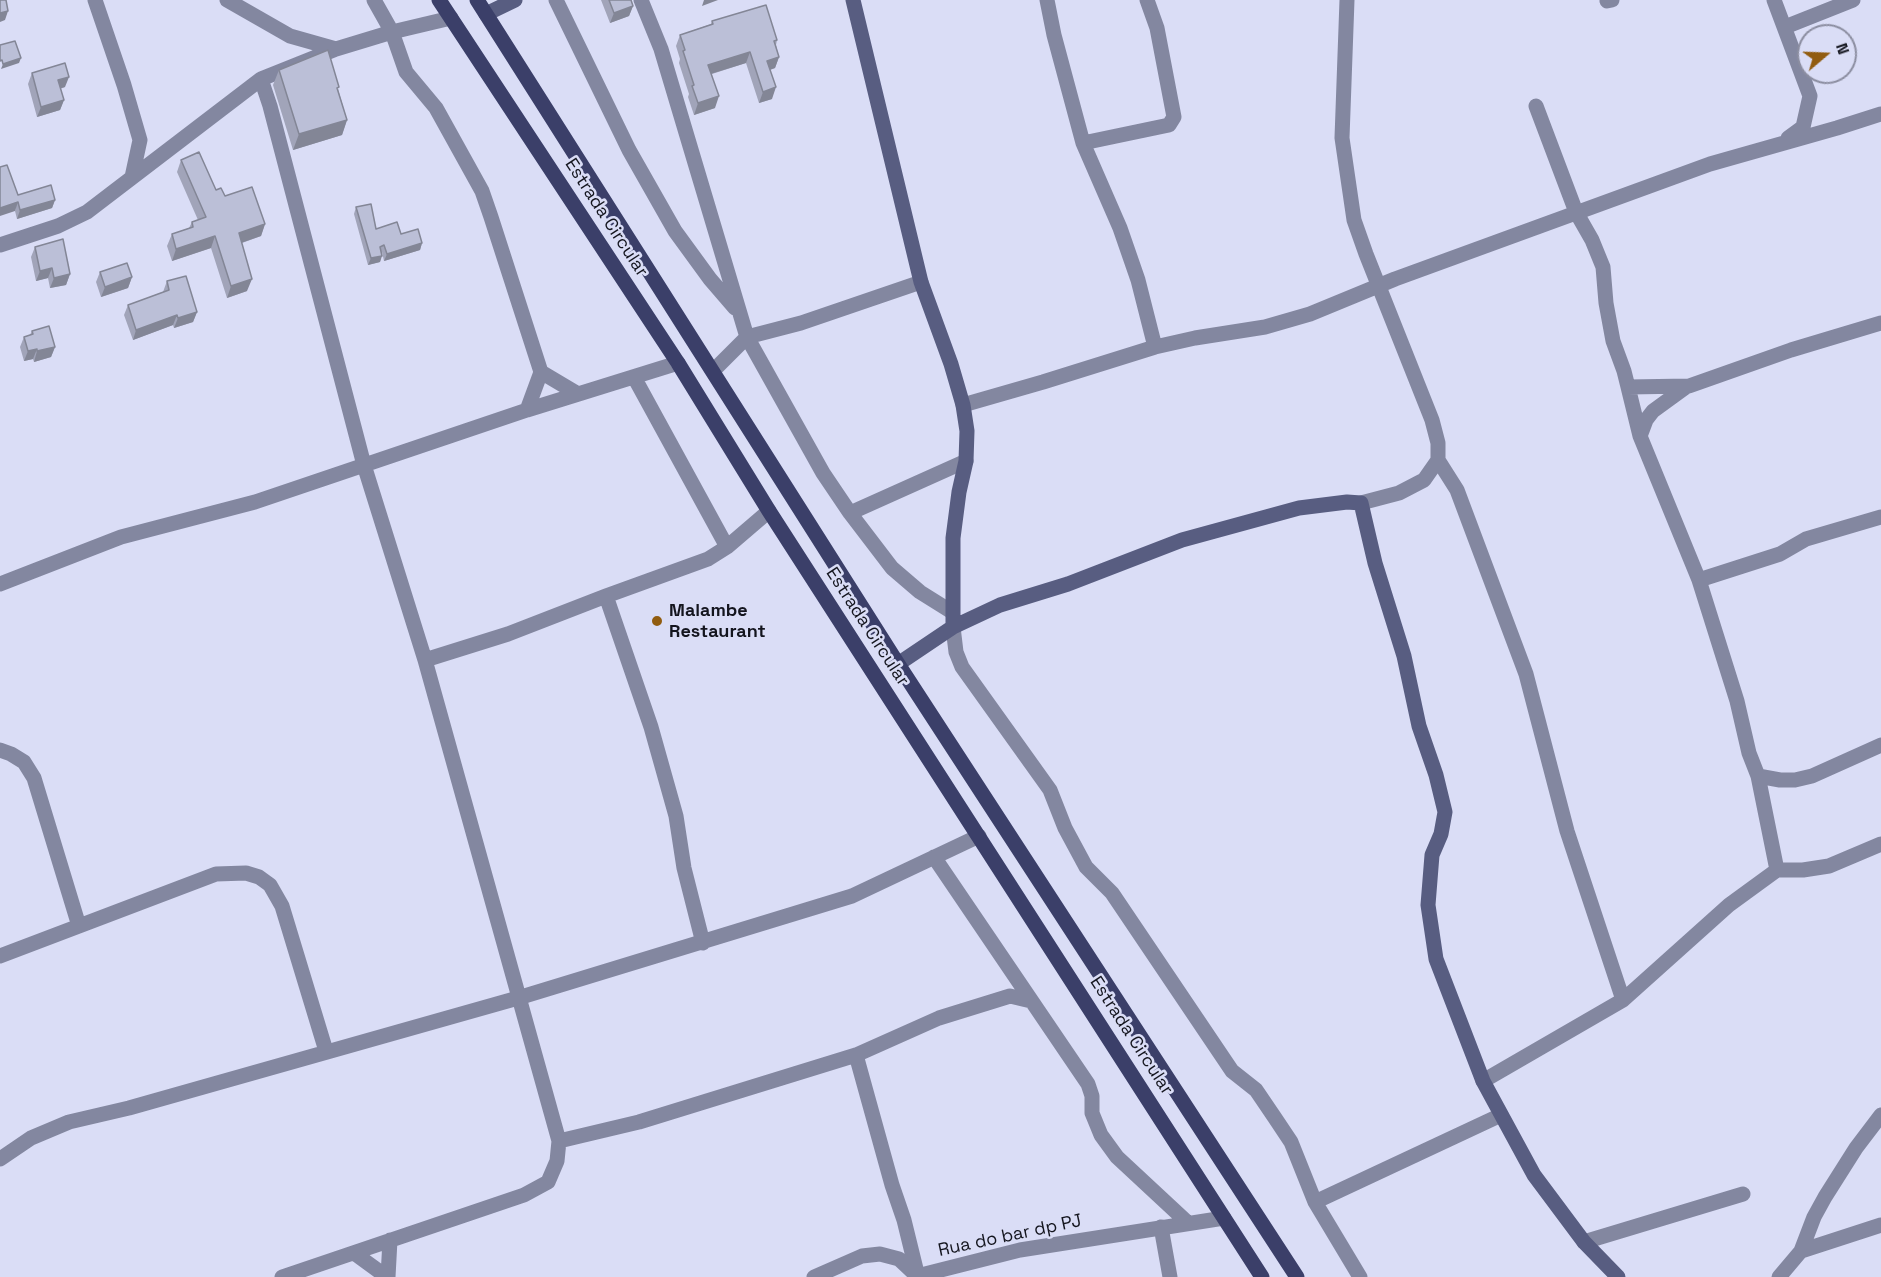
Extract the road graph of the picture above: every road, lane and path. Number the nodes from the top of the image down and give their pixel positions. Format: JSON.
{"nodes":[{"id":1,"x":95,"y":0,"type":"edge"},
{"id":2,"x":227,"y":0,"type":"edge"},
{"id":3,"x":374,"y":0,"type":"edge"},
{"id":4,"x":439,"y":0,"type":"edge"},
{"id":5,"x":477,"y":0,"type":"edge"},
{"id":6,"x":515,"y":0,"type":"edge"},
{"id":7,"x":556,"y":0,"type":"edge"},
{"id":8,"x":641,"y":0,"type":"edge"},
{"id":9,"x":853,"y":0,"type":"edge"},
{"id":10,"x":1047,"y":0,"type":"edge"},
{"id":11,"x":1147,"y":0,"type":"edge"},
{"id":12,"x":1347,"y":0,"type":"edge"},
{"id":13,"x":1774,"y":0,"type":"edge"},
{"id":14,"x":1853,"y":0,"type":"edge"},
{"id":15,"x":486,"y":14,"type":"junction"},
{"id":16,"x":451,"y":18,"type":"junction"},
{"id":17,"x":1785,"y":27,"type":"junction"},
{"id":18,"x":392,"y":32,"type":"junction"},
{"id":19,"x":336,"y":49,"type":"junction"},
{"id":20,"x":261,"y":78,"type":"junction"},
{"id":21,"x":1536,"y":106,"type":"dead end"},
{"id":22,"x":1881,"y":114,"type":"edge"},
{"id":23,"x":1083,"y":143,"type":"junction"},
{"id":24,"x":1782,"y":143,"type":"junction"},
{"id":25,"x":132,"y":177,"type":"junction"},
{"id":26,"x":1576,"y":212,"type":"junction"},
{"id":27,"x":0,"y":245,"type":"edge"},
{"id":28,"x":921,"y":282,"type":"junction"},
{"id":29,"x":1378,"y":286,"type":"junction"},
{"id":30,"x":738,"y":312,"type":"junction"},
{"id":31,"x":1881,"y":323,"type":"edge"},
{"id":32,"x":747,"y":337,"type":"junction"},
{"id":33,"x":1155,"y":347,"type":"junction"},
{"id":34,"x":678,"y":363,"type":"junction"},
{"id":35,"x":713,"y":371,"type":"junction"},
{"id":36,"x":541,"y":372,"type":"junction"},
{"id":37,"x":634,"y":377,"type":"junction"},
{"id":38,"x":1689,"y":386,"type":"junction"},
{"id":39,"x":1628,"y":387,"type":"junction"},
{"id":40,"x":578,"y":394,"type":"junction"},
{"id":41,"x":963,"y":405,"type":"junction"},
{"id":42,"x":527,"y":410,"type":"junction"},
{"id":43,"x":1640,"y":436,"type":"junction"},
{"id":44,"x":1438,"y":460,"type":"junction"},
{"id":45,"x":966,"y":461,"type":"junction"},
{"id":46,"x":364,"y":465,"type":"junction"},
{"id":47,"x":1361,"y":503,"type":"junction"},
{"id":48,"x":768,"y":511,"type":"junction"},
{"id":49,"x":850,"y":513,"type":"junction"},
{"id":50,"x":1881,"y":517,"type":"edge"},
{"id":51,"x":727,"y":546,"type":"junction"},
{"id":52,"x":1699,"y":579,"type":"junction"},
{"id":53,"x":0,"y":584,"type":"edge"},
{"id":54,"x":606,"y":596,"type":"junction"},
{"id":55,"x":952,"y":619,"type":"junction"},
{"id":56,"x":425,"y":660,"type":"junction"},
{"id":57,"x":898,"y":664,"type":"junction"},
{"id":58,"x":1881,"y":746,"type":"edge"},
{"id":59,"x":0,"y":750,"type":"edge"},
{"id":60,"x":1758,"y":776,"type":"junction"},
{"id":61,"x":979,"y":836,"type":"junction"},
{"id":62,"x":1881,"y":844,"type":"edge"},
{"id":63,"x":934,"y":857,"type":"junction"},
{"id":64,"x":1777,"y":870,"type":"junction"},
{"id":65,"x":79,"y":926,"type":"junction"},
{"id":66,"x":703,"y":943,"type":"junction"},
{"id":67,"x":0,"y":956,"type":"edge"},
{"id":68,"x":1015,"y":976,"type":"junction"},
{"id":69,"x":1010,"y":996,"type":"junction"},
{"id":70,"x":518,"y":998,"type":"junction"},
{"id":71,"x":1623,"y":1000,"type":"junction"},
{"id":72,"x":1031,"y":1001,"type":"junction"},
{"id":73,"x":326,"y":1051,"type":"junction"},
{"id":74,"x":856,"y":1055,"type":"junction"},
{"id":75,"x":1483,"y":1081,"type":"junction"},
{"id":76,"x":1501,"y":1115,"type":"junction"},
{"id":77,"x":1881,"y":1115,"type":"edge"},
{"id":78,"x":559,"y":1141,"type":"junction"},
{"id":79,"x":0,"y":1159,"type":"edge"},
{"id":80,"x":1743,"y":1194,"type":"dead end"},
{"id":81,"x":1314,"y":1202,"type":"junction"},
{"id":82,"x":1224,"y":1218,"type":"junction"},
{"id":83,"x":1188,"y":1223,"type":"junction"},
{"id":84,"x":1881,"y":1225,"type":"edge"},
{"id":85,"x":1161,"y":1227,"type":"junction"},
{"id":86,"x":390,"y":1240,"type":"junction"},
{"id":87,"x":1584,"y":1242,"type":"junction"},
{"id":88,"x":1801,"y":1251,"type":"junction"},
{"id":89,"x":354,"y":1253,"type":"junction"},
{"id":90,"x":917,"y":1276,"type":"edge"},
{"id":91,"x":282,"y":1277,"type":"edge"},
{"id":92,"x":388,"y":1277,"type":"edge"},
{"id":93,"x":814,"y":1277,"type":"edge"},
{"id":94,"x":1170,"y":1277,"type":"edge"},
{"id":95,"x":1263,"y":1277,"type":"edge"},
{"id":96,"x":1297,"y":1277,"type":"edge"},
{"id":97,"x":1360,"y":1277,"type":"edge"},
{"id":98,"x":1618,"y":1277,"type":"edge"},
{"id":99,"x":1779,"y":1277,"type":"edge"}],
"edges":[{"from":1,"to":25,"type":"street"},
{"from":2,"to":19,"type":"street"},
{"from":3,"to":18,"type":"street"},
{"from":4,"to":16,"type":"main road","name":"Estrada Circular"},
{"from":5,"to":15,"type":"main road","name":"Estrada Circular"},
{"from":6,"to":15,"type":"street"},
{"from":7,"to":30,"type":"street"},
{"from":8,"to":30,"type":"street"},
{"from":9,"to":28,"type":"street"},
{"from":10,"to":23,"type":"street"},
{"from":11,"to":23,"type":"street"},
{"from":12,"to":29,"type":"street"},
{"from":13,"to":17,"type":"street"},
{"from":14,"to":17,"type":"street"},
{"from":15,"to":35,"type":"main road","name":"Estrada Circular"},
{"from":16,"to":18,"type":"street"},
{"from":16,"to":34,"type":"main road","name":"Estrada Circular"},
{"from":17,"to":24,"type":"street"},
{"from":18,"to":19,"type":"street"},
{"from":18,"to":36,"type":"street"},
{"from":19,"to":20,"type":"street"},
{"from":20,"to":25,"type":"street"},
{"from":20,"to":46,"type":"street"},
{"from":21,"to":26,"type":"street"},
{"from":22,"to":24,"type":"street"},
{"from":23,"to":33,"type":"street"},
{"from":24,"to":26,"type":"street"},
{"from":25,"to":27,"type":"street"},
{"from":26,"to":29,"type":"street"},
{"from":26,"to":39,"type":"street"},
{"from":28,"to":32,"type":"street"},
{"from":28,"to":41,"type":"street"},
{"from":29,"to":33,"type":"street"},
{"from":29,"to":44,"type":"street"},
{"from":30,"to":32,"type":"street"},
{"from":31,"to":38,"type":"street"},
{"from":32,"to":35,"type":"street"},
{"from":32,"to":49,"type":"street"},
{"from":33,"to":41,"type":"street"},
{"from":34,"to":37,"type":"street"},
{"from":34,"to":48,"type":"main road","name":"Estrada Circular"},
{"from":35,"to":57,"type":"main road","name":"Estrada Circular"},
{"from":36,"to":40,"type":"street"},
{"from":36,"to":42,"type":"street"},
{"from":37,"to":40,"type":"street"},
{"from":37,"to":51,"type":"street"},
{"from":38,"to":39,"type":"street"},
{"from":38,"to":43,"type":"street"},
{"from":39,"to":43,"type":"street"},
{"from":40,"to":42,"type":"street"},
{"from":41,"to":45,"type":"street"},
{"from":42,"to":46,"type":"street"},
{"from":43,"to":52,"type":"street"},
{"from":44,"to":47,"type":"street"},
{"from":44,"to":71,"type":"street"},
{"from":45,"to":49,"type":"street"},
{"from":45,"to":55,"type":"street"},
{"from":46,"to":53,"type":"street"},
{"from":46,"to":56,"type":"street"},
{"from":47,"to":55,"type":"street"},
{"from":47,"to":75,"type":"street"},
{"from":48,"to":51,"type":"street"},
{"from":48,"to":61,"type":"main road","name":"Estrada Circular"},
{"from":49,"to":55,"type":"street"},
{"from":50,"to":52,"type":"street"},
{"from":51,"to":54,"type":"street"},
{"from":52,"to":60,"type":"street"},
{"from":54,"to":56,"type":"street"},
{"from":54,"to":66,"type":"street"},
{"from":55,"to":57,"type":"street"},
{"from":55,"to":81,"type":"street"},
{"from":56,"to":70,"type":"street"},
{"from":57,"to":96,"type":"main road","name":"Estrada Circular"},
{"from":58,"to":60,"type":"street"},
{"from":59,"to":65,"type":"street"},
{"from":60,"to":64,"type":"street"},
{"from":61,"to":63,"type":"street"},
{"from":61,"to":82,"type":"main road","name":"Estrada Circular"},
{"from":62,"to":64,"type":"street"},
{"from":63,"to":66,"type":"street"},
{"from":63,"to":68,"type":"street"},
{"from":64,"to":71,"type":"street"},
{"from":65,"to":67,"type":"street"},
{"from":65,"to":73,"type":"street"},
{"from":66,"to":70,"type":"street"},
{"from":68,"to":69,"type":"street"},
{"from":68,"to":72,"type":"street"},
{"from":69,"to":72,"type":"street"},
{"from":69,"to":74,"type":"street"},
{"from":70,"to":73,"type":"street"},
{"from":70,"to":78,"type":"street"},
{"from":71,"to":75,"type":"street"},
{"from":72,"to":83,"type":"street"},
{"from":73,"to":79,"type":"street"},
{"from":74,"to":78,"type":"street"},
{"from":74,"to":90,"type":"street"},
{"from":75,"to":76,"type":"street"},
{"from":76,"to":81,"type":"street"},
{"from":76,"to":87,"type":"street"},
{"from":77,"to":88,"type":"street"},
{"from":78,"to":86,"type":"street"},
{"from":80,"to":87,"type":"street"},
{"from":81,"to":97,"type":"street"},
{"from":82,"to":83,"type":"street","name":"Rua do bar dp PJ"},
{"from":82,"to":95,"type":"main road","name":"Estrada Circular"},
{"from":83,"to":85,"type":"street","name":"Rua do bar dp PJ"},
{"from":84,"to":88,"type":"street"},
{"from":85,"to":90,"type":"street","name":"Rua do bar dp PJ"},
{"from":85,"to":94,"type":"street"},
{"from":86,"to":89,"type":"street"},
{"from":86,"to":92,"type":"street"},
{"from":87,"to":98,"type":"street"},
{"from":88,"to":99,"type":"street"},
{"from":89,"to":91,"type":"street"},
{"from":89,"to":92,"type":"street"},
{"from":90,"to":93,"type":"street"}]}
